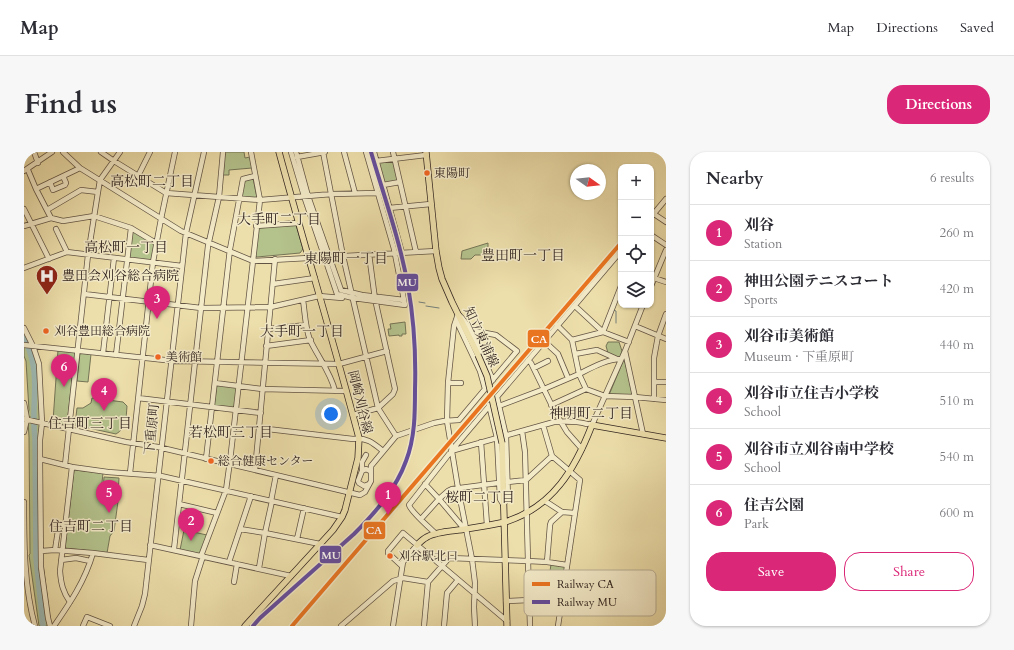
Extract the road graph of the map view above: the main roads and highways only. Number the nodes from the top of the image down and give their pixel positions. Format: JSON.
{"nodes":[{"id":1,"x":279,"y":152,"type":"edge"},
{"id":2,"x":426,"y":154,"type":"edge"},
{"id":3,"x":666,"y":438,"type":"edge"},
{"id":4,"x":504,"y":522,"type":"junction"},
{"id":5,"x":417,"y":544,"type":"road end"},
{"id":6,"x":507,"y":624,"type":"edge"},
{"id":7,"x":245,"y":626,"type":"edge"}],
"edges":[{"from":1,"to":7,"type":"main road","name":"岡崎刈谷線"},
{"from":2,"to":4,"type":"main road","name":"知立東浦線","bridge":true},
{"from":3,"to":4,"type":"main road"},
{"from":4,"to":5,"type":"main road"},
{"from":4,"to":6,"type":"main road","name":"知立東浦線"}]}
